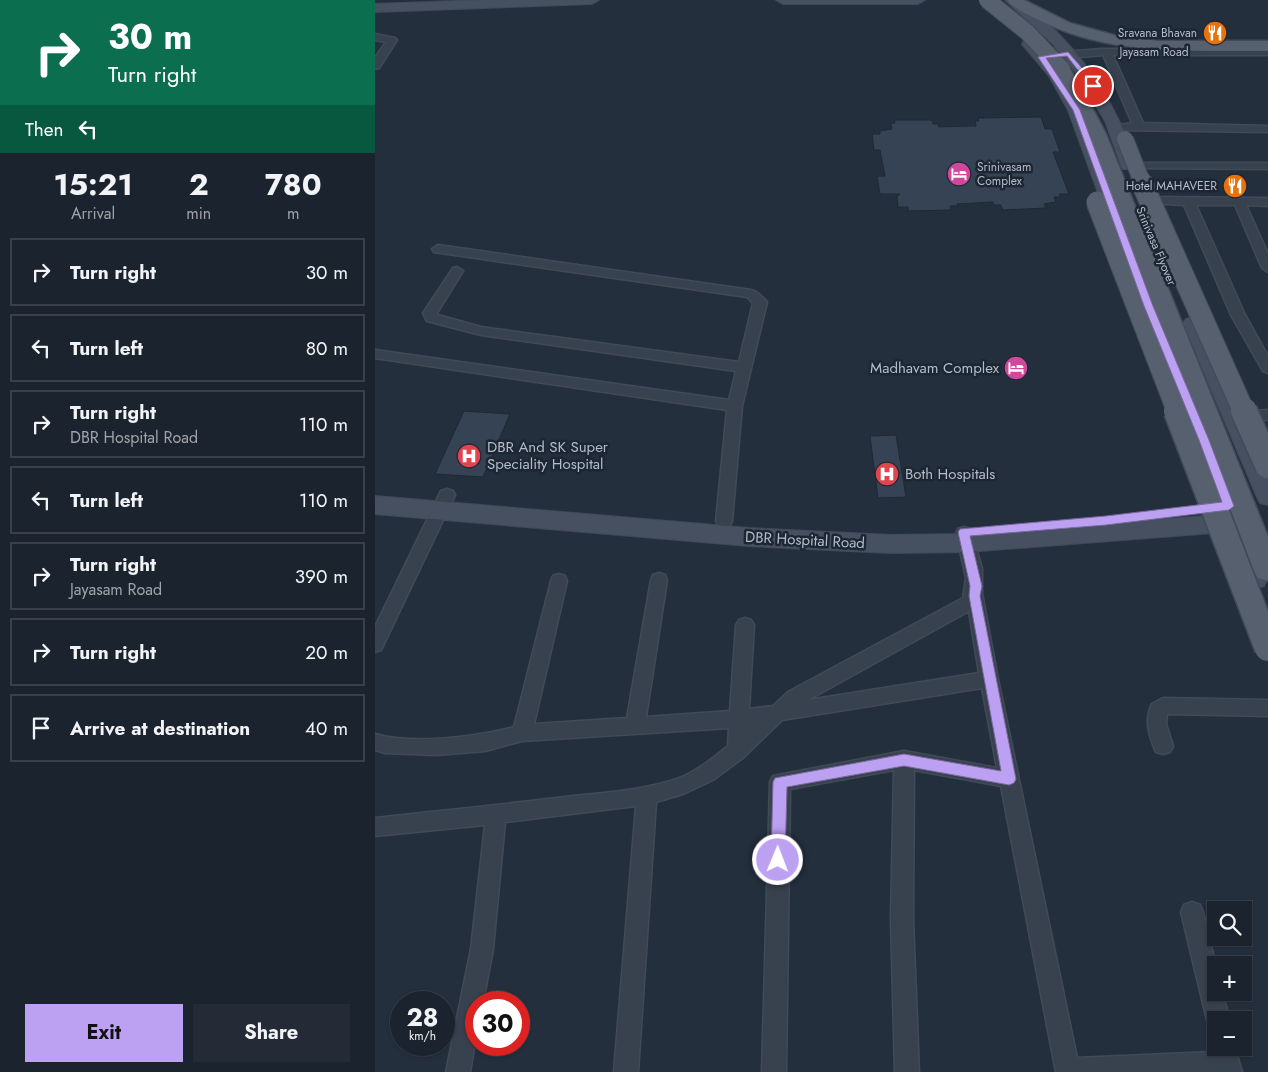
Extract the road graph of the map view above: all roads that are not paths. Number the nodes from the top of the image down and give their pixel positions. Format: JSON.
{"nodes":[{"id":1,"x":426,"y":0,"type":"edge"},
{"id":2,"x":592,"y":0,"type":"edge"},
{"id":3,"x":783,"y":0,"type":"edge"},
{"id":4,"x":918,"y":0,"type":"edge"},
{"id":5,"x":976,"y":0,"type":"edge"},
{"id":6,"x":987,"y":0,"type":"edge"},
{"id":7,"x":1003,"y":0,"type":"edge"},
{"id":8,"x":1013,"y":0,"type":"edge"},
{"id":9,"x":375,"y":2,"type":"edge"},
{"id":10,"x":375,"y":8,"type":"edge"},
{"id":11,"x":375,"y":38,"type":"edge"},
{"id":12,"x":1268,"y":46,"type":"edge"},
{"id":13,"x":1268,"y":52,"type":"edge"},
{"id":14,"x":1070,"y":56,"type":"junction"},
{"id":15,"x":1109,"y":57,"type":"junction"},
{"id":16,"x":1268,"y":59,"type":"edge"},
{"id":17,"x":1043,"y":60,"type":"junction"},
{"id":18,"x":375,"y":66,"type":"edge"},
{"id":19,"x":1268,"y":129,"type":"edge"},
{"id":20,"x":1124,"y":131,"type":"junction"},
{"id":21,"x":1135,"y":166,"type":"junction"},
{"id":22,"x":1268,"y":166,"type":"edge"},
{"id":23,"x":1101,"y":194,"type":"junction"},
{"id":24,"x":1149,"y":201,"type":"junction"},
{"id":25,"x":1188,"y":201,"type":"junction"},
{"id":26,"x":1239,"y":202,"type":"junction"},
{"id":27,"x":1268,"y":202,"type":"edge"},
{"id":28,"x":438,"y":249,"type":"dead end"},
{"id":29,"x":1268,"y":268,"type":"edge"},
{"id":30,"x":457,"y":271,"type":"dead end"},
{"id":31,"x":375,"y":354,"type":"edge"},
{"id":32,"x":743,"y":367,"type":"junction"},
{"id":33,"x":1268,"y":368,"type":"edge"},
{"id":34,"x":735,"y":406,"type":"junction"},
{"id":35,"x":1268,"y":416,"type":"edge"},
{"id":36,"x":1233,"y":417,"type":"junction"},
{"id":37,"x":1268,"y":465,"type":"edge"},
{"id":38,"x":375,"y":490,"type":"edge"},
{"id":39,"x":1268,"y":497,"type":"edge"},
{"id":40,"x":444,"y":502,"type":"junction"},
{"id":41,"x":375,"y":505,"type":"edge"},
{"id":42,"x":1232,"y":514,"type":"junction"},
{"id":43,"x":1268,"y":520,"type":"edge"},
{"id":44,"x":724,"y":521,"type":"junction"},
{"id":45,"x":965,"y":538,"type":"junction"},
{"id":46,"x":1268,"y":571,"type":"edge"},
{"id":47,"x":659,"y":580,"type":"dead end"},
{"id":48,"x":559,"y":581,"type":"dead end"},
{"id":49,"x":975,"y":596,"type":"junction"},
{"id":50,"x":1268,"y":616,"type":"edge"},
{"id":51,"x":745,"y":625,"type":"dead end"},
{"id":52,"x":375,"y":645,"type":"edge"},
{"id":53,"x":1268,"y":648,"type":"edge"},
{"id":54,"x":989,"y":679,"type":"junction"},
{"id":55,"x":1268,"y":708,"type":"edge"},
{"id":56,"x":775,"y":714,"type":"junction"},
{"id":57,"x":739,"y":719,"type":"junction"},
{"id":58,"x":635,"y":726,"type":"junction"},
{"id":59,"x":522,"y":733,"type":"junction"},
{"id":60,"x":375,"y":742,"type":"edge"},
{"id":61,"x":1163,"y":746,"type":"dead end"},
{"id":62,"x":737,"y":751,"type":"junction"},
{"id":63,"x":904,"y":760,"type":"junction"},
{"id":64,"x":1009,"y":779,"type":"junction"},
{"id":65,"x":647,"y":796,"type":"junction"},
{"id":66,"x":496,"y":815,"type":"junction"},
{"id":67,"x":375,"y":827,"type":"edge"},
{"id":68,"x":1192,"y":912,"type":"dead end"},
{"id":69,"x":1215,"y":1011,"type":"edge"},
{"id":70,"x":1227,"y":1061,"type":"edge"},
{"id":71,"x":1067,"y":1071,"type":"edge"},
{"id":72,"x":459,"y":1072,"type":"edge"},
{"id":73,"x":627,"y":1072,"type":"edge"},
{"id":74,"x":774,"y":1072,"type":"edge"},
{"id":75,"x":907,"y":1072,"type":"edge"}],
"edges":[{"from":1,"to":9,"type":"street"},
{"from":2,"to":10,"type":"street"},
{"from":3,"to":4,"type":"street"},
{"from":5,"to":17,"type":"street"},
{"from":6,"to":46,"type":"main road","name":"Srinivasa Flyover","bridge":true},
{"from":7,"to":43,"type":"main road","name":"Srinivasa Flyover"},
{"from":8,"to":12,"type":"main road"},
{"from":8,"to":14,"type":"street"},
{"from":11,"to":18,"type":"street"},
{"from":13,"to":14,"type":"street","name":"Jayasam Road"},
{"from":14,"to":15,"type":"street","name":"Jayasam Road"},
{"from":14,"to":17,"type":"street","name":"Jayasam Road"},
{"from":14,"to":20,"type":"street"},
{"from":15,"to":16,"type":"street","name":"Jayasam Road"},
{"from":15,"to":20,"type":"street"},
{"from":17,"to":23,"type":"street"},
{"from":19,"to":20,"type":"street"},
{"from":20,"to":21,"type":"main road","bridge":true},
{"from":20,"to":36,"type":"street"},
{"from":21,"to":22,"type":"street"},
{"from":21,"to":24,"type":"main road","bridge":true},
{"from":23,"to":42,"type":"street"},
{"from":23,"to":53,"type":"main road","bridge":true},
{"from":24,"to":25,"type":"street"},
{"from":24,"to":37,"type":"main road","bridge":true},
{"from":25,"to":26,"type":"street"},
{"from":25,"to":33,"type":"street"},
{"from":26,"to":27,"type":"street"},
{"from":26,"to":29,"type":"street"},
{"from":28,"to":32,"type":"street"},
{"from":30,"to":32,"type":"street"},
{"from":31,"to":34,"type":"street"},
{"from":32,"to":34,"type":"street"},
{"from":34,"to":44,"type":"street"},
{"from":35,"to":36,"type":"street"},
{"from":36,"to":39,"type":"street"},
{"from":38,"to":40,"type":"street","name":"DBR Hospital Road"},
{"from":40,"to":41,"type":"street","name":"DBR Hospital Road"},
{"from":40,"to":44,"type":"street","name":"DBR Hospital Road"},
{"from":40,"to":45,"type":"street","name":"DBR Hospital Road"},
{"from":40,"to":52,"type":"street"},
{"from":42,"to":45,"type":"street","name":"DBR Hospital Road"},
{"from":42,"to":50,"type":"street"},
{"from":44,"to":45,"type":"street","name":"DBR Hospital Road"},
{"from":45,"to":49,"type":"street"},
{"from":47,"to":58,"type":"street"},
{"from":48,"to":59,"type":"street"},
{"from":49,"to":54,"type":"street"},
{"from":49,"to":56,"type":"street"},
{"from":51,"to":57,"type":"street"},
{"from":54,"to":56,"type":"street"},
{"from":54,"to":64,"type":"street"},
{"from":55,"to":61,"type":"street"},
{"from":56,"to":57,"type":"street"},
{"from":56,"to":62,"type":"street"},
{"from":57,"to":58,"type":"street"},
{"from":57,"to":62,"type":"street"},
{"from":58,"to":59,"type":"street"},
{"from":59,"to":60,"type":"street"},
{"from":62,"to":65,"type":"street"},
{"from":63,"to":64,"type":"street"},
{"from":63,"to":74,"type":"street"},
{"from":63,"to":75,"type":"street"},
{"from":64,"to":71,"type":"street"},
{"from":65,"to":66,"type":"street"},
{"from":65,"to":73,"type":"street"},
{"from":66,"to":67,"type":"street"},
{"from":66,"to":72,"type":"street"},
{"from":68,"to":69,"type":"street"},
{"from":70,"to":71,"type":"street"}]}
